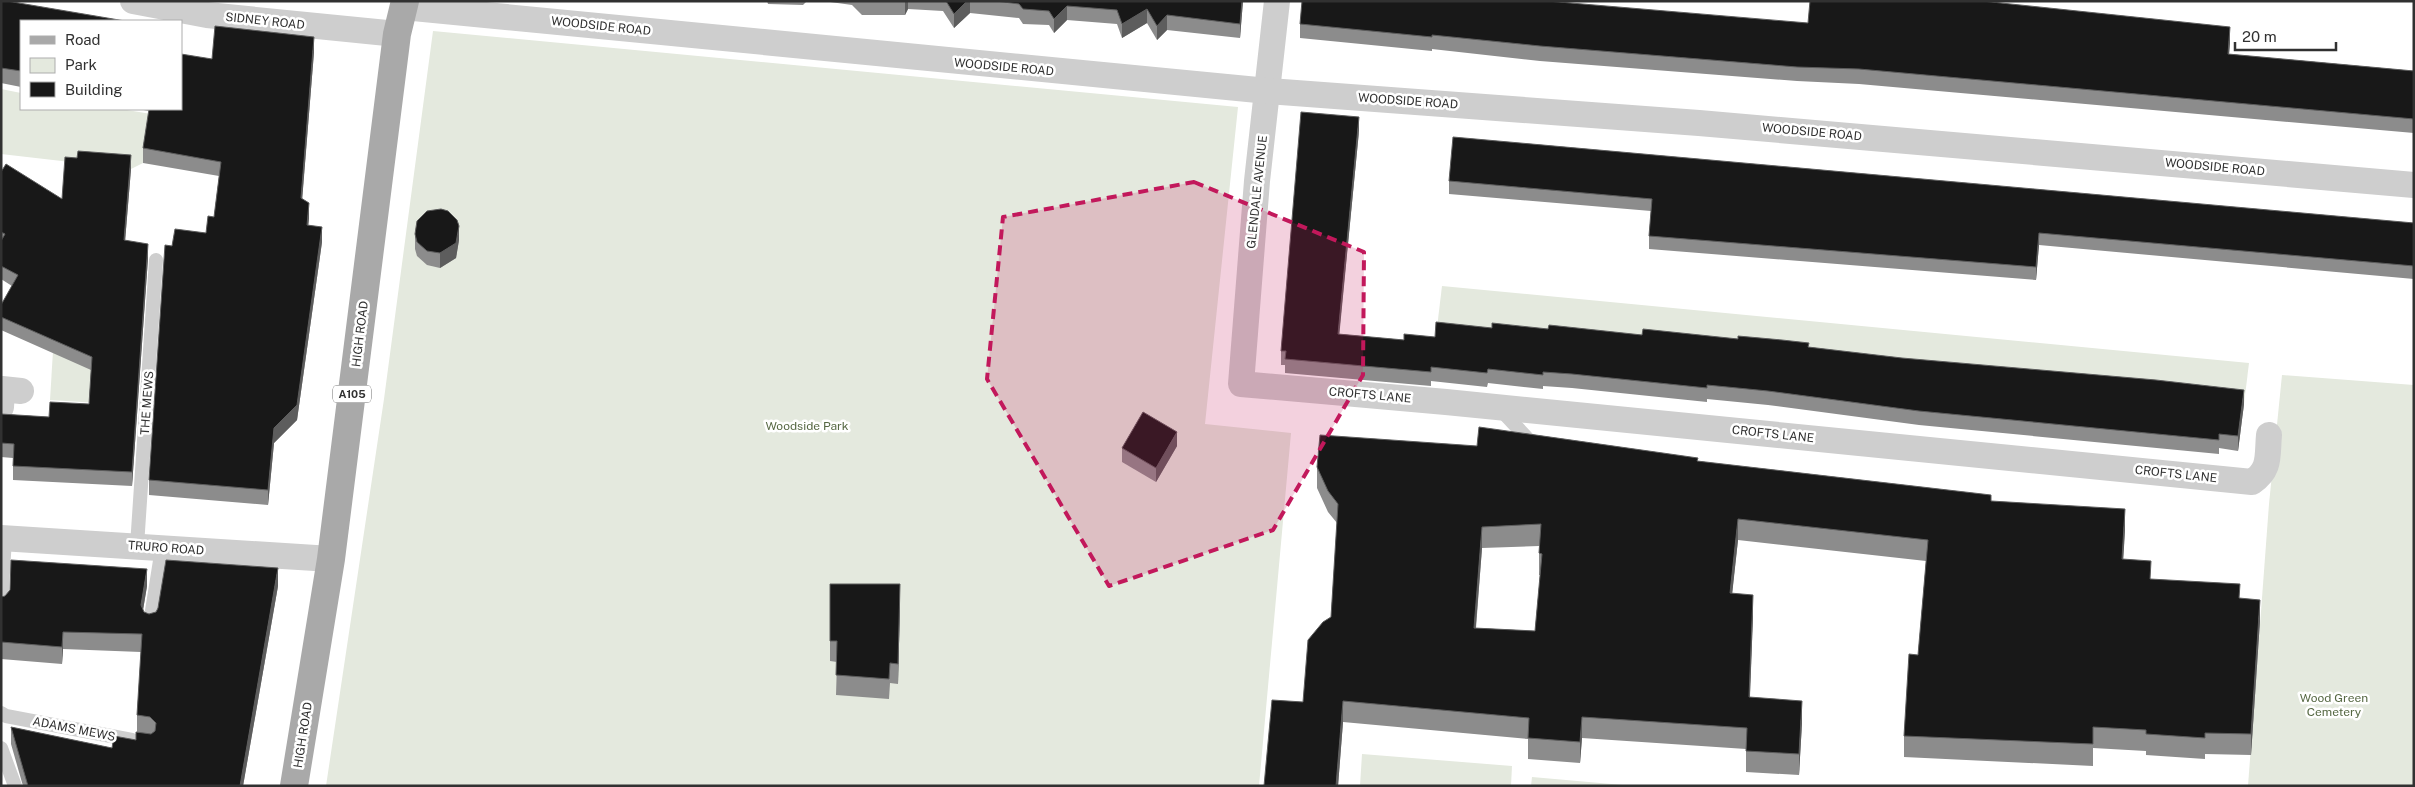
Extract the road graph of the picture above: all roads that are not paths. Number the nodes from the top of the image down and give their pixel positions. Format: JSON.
{"nodes":[{"id":1,"x":133,"y":1,"type":"edge"},
{"id":2,"x":1277,"y":1,"type":"edge"},
{"id":3,"x":404,"y":4,"type":"edge"},
{"id":4,"x":397,"y":34,"type":"junction"},
{"id":5,"x":1268,"y":91,"type":"junction"},
{"id":6,"x":2414,"y":185,"type":"edge"},
{"id":7,"x":156,"y":260,"type":"dead end"},
{"id":8,"x":1241,"y":384,"type":"joint"},
{"id":9,"x":1499,"y":407,"type":"junction"},
{"id":10,"x":2269,"y":435,"type":"dead end"},
{"id":11,"x":1528,"y":439,"type":"edge"},
{"id":12,"x":3,"y":538,"type":"edge"},
{"id":13,"x":150,"y":547,"type":"junction"},
{"id":14,"x":331,"y":559,"type":"junction"},
{"id":15,"x":1,"y":606,"type":"edge"},
{"id":16,"x":150,"y":624,"type":"edge"},
{"id":17,"x":1,"y":713,"type":"edge"},
{"id":18,"x":148,"y":743,"type":"edge"},
{"id":19,"x":1,"y":748,"type":"edge"},
{"id":20,"x":15,"y":786,"type":"edge"},
{"id":21,"x":294,"y":786,"type":"edge"}],
"edges":[{"from":1,"to":4,"type":"street","name":"SIDNEY ROAD"},
{"from":2,"to":5,"type":"street","name":"GLENDALE AVENUE"},
{"from":3,"to":4,"type":"main road","name":"HIGH ROAD","number":"A105"},
{"from":3,"to":5,"type":"street","name":"WOODSIDE ROAD"},
{"from":4,"to":14,"type":"main road","name":"HIGH ROAD","number":"A105"},
{"from":5,"to":6,"type":"street","name":"WOODSIDE ROAD"},
{"from":5,"to":8,"type":"street","name":"GLENDALE AVENUE"},
{"from":7,"to":13,"type":"lane","name":"THE MEWS"},
{"from":8,"to":9,"type":"street","name":"CROFTS LANE"},
{"from":9,"to":10,"type":"street","name":"CROFTS LANE"},
{"from":9,"to":11,"type":"lane"},
{"from":12,"to":13,"type":"street","name":"TRURO ROAD"},
{"from":12,"to":15,"type":"lane"},
{"from":13,"to":14,"type":"street","name":"TRURO ROAD"},
{"from":13,"to":16,"type":"lane","name":"THE MEWS"},
{"from":14,"to":21,"type":"main road","name":"HIGH ROAD","number":"A105"},
{"from":17,"to":18,"type":"lane","name":"ADAMS MEWS"},
{"from":19,"to":20,"type":"lane"}]}
